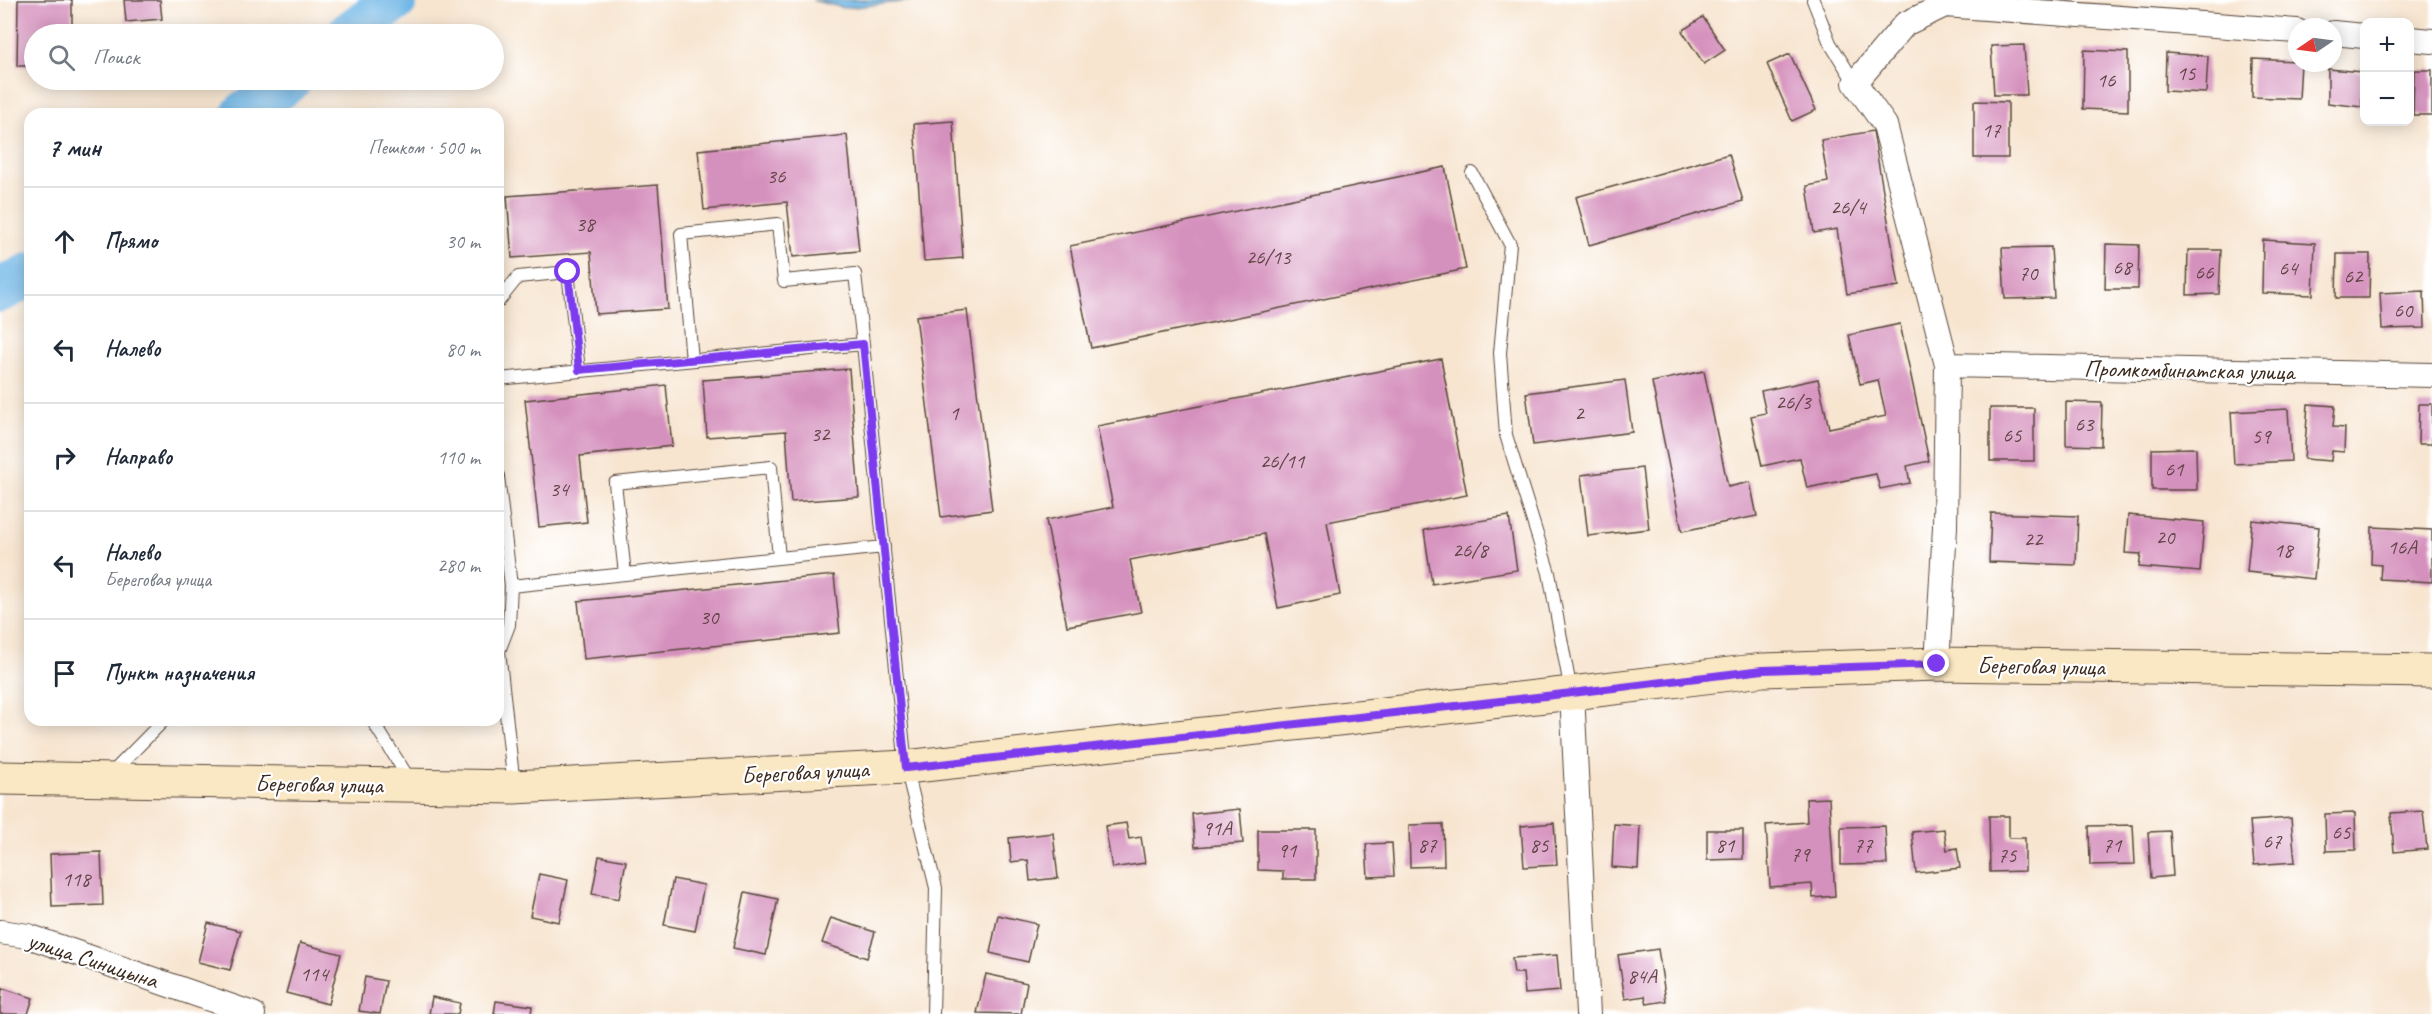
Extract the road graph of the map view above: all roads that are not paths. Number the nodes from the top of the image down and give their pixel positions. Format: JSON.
{"nodes":[{"id":1,"x":1813,"y":0,"type":"edge"},
{"id":2,"x":2288,"y":30,"type":"edge"},
{"id":3,"x":2342,"y":34,"type":"edge"},
{"id":4,"x":2360,"y":36,"type":"edge"},
{"id":5,"x":2414,"y":39,"type":"edge"},
{"id":6,"x":2432,"y":40,"type":"edge"},
{"id":7,"x":1855,"y":83,"type":"junction"},
{"id":8,"x":1472,"y":172,"type":"dead end"},
{"id":9,"x":504,"y":295,"type":"edge"},
{"id":10,"x":863,"y":344,"type":"junction"},
{"id":11,"x":692,"y":360,"type":"junction"},
{"id":12,"x":1947,"y":364,"type":"junction"},
{"id":13,"x":579,"y":370,"type":"junction"},
{"id":14,"x":2432,"y":375,"type":"edge"},
{"id":15,"x":504,"y":378,"type":"edge"},
{"id":16,"x":504,"y":527,"type":"edge"},
{"id":17,"x":884,"y":547,"type":"junction"},
{"id":18,"x":779,"y":558,"type":"junction"},
{"id":19,"x":625,"y":574,"type":"junction"},
{"id":20,"x":511,"y":586,"type":"junction"},
{"id":21,"x":504,"y":638,"type":"edge"},
{"id":22,"x":1937,"y":664,"type":"junction"},
{"id":23,"x":2432,"y":671,"type":"edge"},
{"id":24,"x":1572,"y":693,"type":"junction"},
{"id":25,"x":504,"y":696,"type":"edge"},
{"id":26,"x":158,"y":726,"type":"edge"},
{"id":27,"x":376,"y":726,"type":"edge"},
{"id":28,"x":906,"y":768,"type":"junction"},
{"id":29,"x":0,"y":778,"type":"edge"},
{"id":30,"x":106,"y":780,"type":"junction"},
{"id":31,"x":414,"y":786,"type":"junction"},
{"id":32,"x":514,"y":787,"type":"junction"},
{"id":33,"x":0,"y":932,"type":"edge"},
{"id":34,"x":253,"y":1014,"type":"edge"},
{"id":35,"x":933,"y":1014,"type":"edge"},
{"id":36,"x":1588,"y":1014,"type":"edge"}],
"edges":[{"from":1,"to":7,"type":"lane"},
{"from":2,"to":7,"type":"street"},
{"from":3,"to":4,"type":"street"},
{"from":5,"to":6,"type":"street"},
{"from":7,"to":12,"type":"street"},
{"from":8,"to":24,"type":"lane"},
{"from":9,"to":13,"type":"lane"},
{"from":10,"to":11,"type":"lane"},
{"from":10,"to":11,"type":"lane"},
{"from":10,"to":17,"type":"lane"},
{"from":11,"to":13,"type":"lane"},
{"from":12,"to":14,"type":"street","name":"Промкомбинатская улица"},
{"from":12,"to":22,"type":"street"},
{"from":13,"to":15,"type":"lane"},
{"from":16,"to":20,"type":"lane"},
{"from":17,"to":18,"type":"lane"},
{"from":17,"to":28,"type":"lane"},
{"from":18,"to":19,"type":"lane"},
{"from":18,"to":19,"type":"lane"},
{"from":19,"to":20,"type":"lane"},
{"from":20,"to":21,"type":"lane"},
{"from":22,"to":23,"type":"main road","name":"Береговая улица"},
{"from":22,"to":24,"type":"main road","name":"Береговая улица"},
{"from":24,"to":28,"type":"main road","name":"Береговая улица"},
{"from":24,"to":36,"type":"street"},
{"from":25,"to":32,"type":"lane"},
{"from":26,"to":30,"type":"lane"},
{"from":27,"to":31,"type":"lane"},
{"from":28,"to":32,"type":"main road","name":"Береговая улица"},
{"from":28,"to":35,"type":"lane"},
{"from":29,"to":30,"type":"main road","name":"Береговая улица"},
{"from":30,"to":31,"type":"main road","name":"Береговая улица"},
{"from":31,"to":32,"type":"main road","name":"Береговая улица"},
{"from":33,"to":34,"type":"street","name":"улица Синицына"}]}
